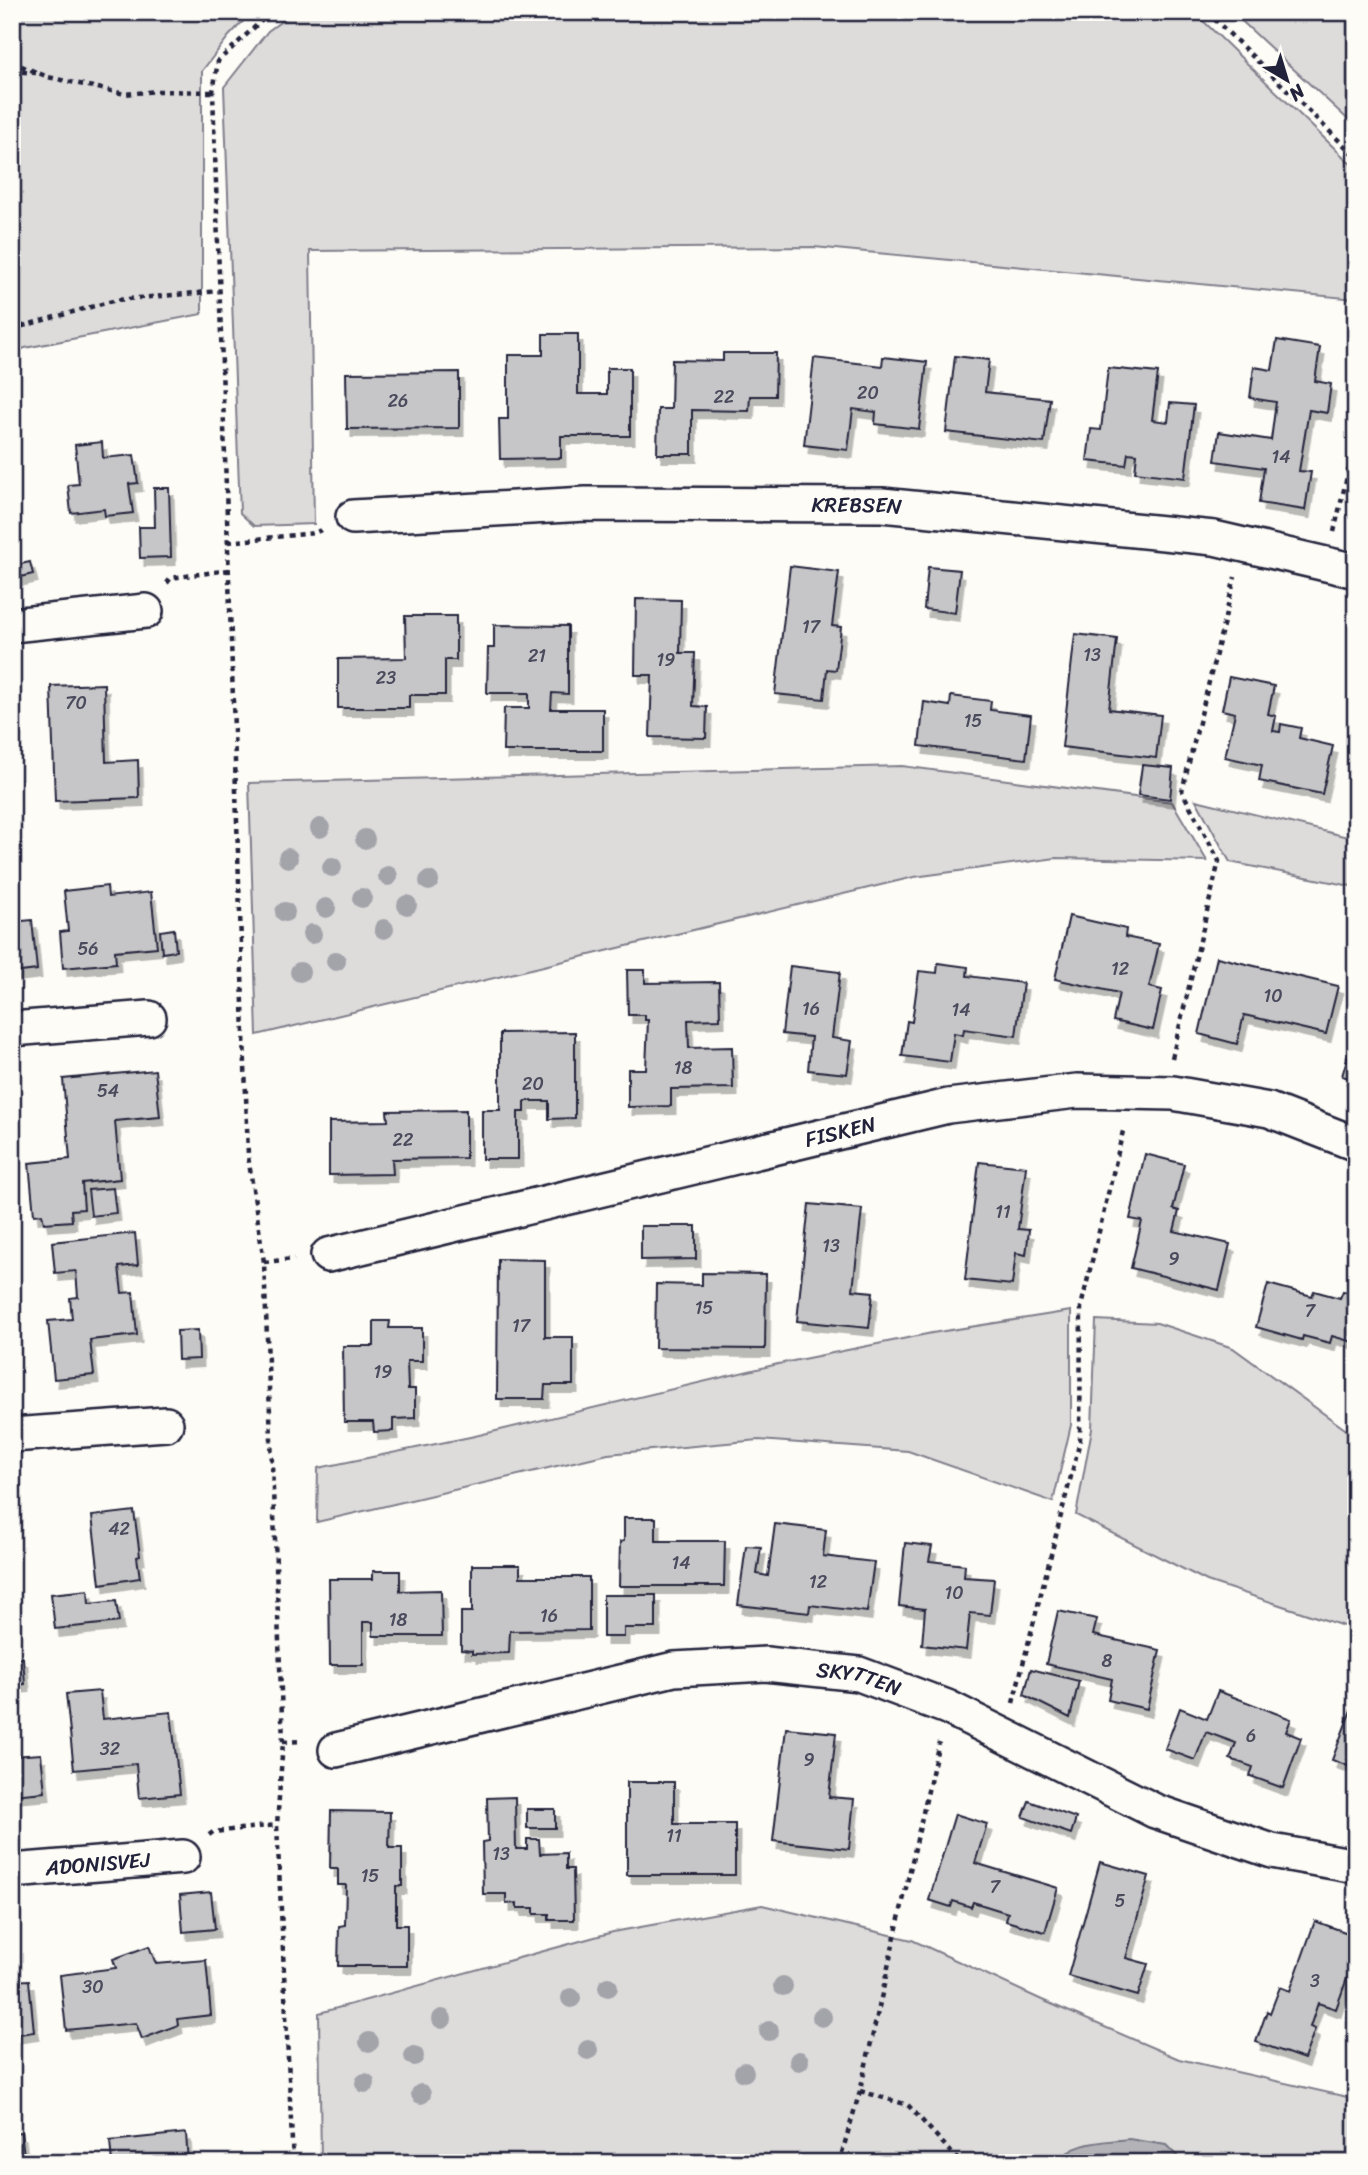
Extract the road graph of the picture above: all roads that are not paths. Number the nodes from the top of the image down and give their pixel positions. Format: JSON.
{"nodes":[{"id":1,"x":353,"y":517,"type":"road end"},
{"id":2,"x":1342,"y":567,"type":"edge"},
{"id":3,"x":146,"y":611,"type":"road end"},
{"id":4,"x":12,"y":625,"type":"edge"},
{"id":5,"x":149,"y":1018,"type":"dead end"},
{"id":6,"x":12,"y":1029,"type":"edge"},
{"id":7,"x":1356,"y":1144,"type":"edge"},
{"id":8,"x":328,"y":1255,"type":"dead end"},
{"id":9,"x":166,"y":1424,"type":"dead end"},
{"id":10,"x":12,"y":1435,"type":"edge"},
{"id":11,"x":336,"y":1750,"type":"dead end"},
{"id":12,"x":183,"y":1857,"type":"road end"},
{"id":13,"x":1356,"y":1866,"type":"edge"},
{"id":14,"x":12,"y":1871,"type":"edge"}],
"edges":[{"from":1,"to":2,"type":"street","name":"KREBSEN"},
{"from":3,"to":4,"type":"street"},
{"from":5,"to":6,"type":"street"},
{"from":7,"to":8,"type":"street","name":"FISKEN"},
{"from":9,"to":10,"type":"street"},
{"from":11,"to":13,"type":"street","name":"SKYTTEN"},
{"from":12,"to":14,"type":"street","name":"ADONISVEJ"}]}
